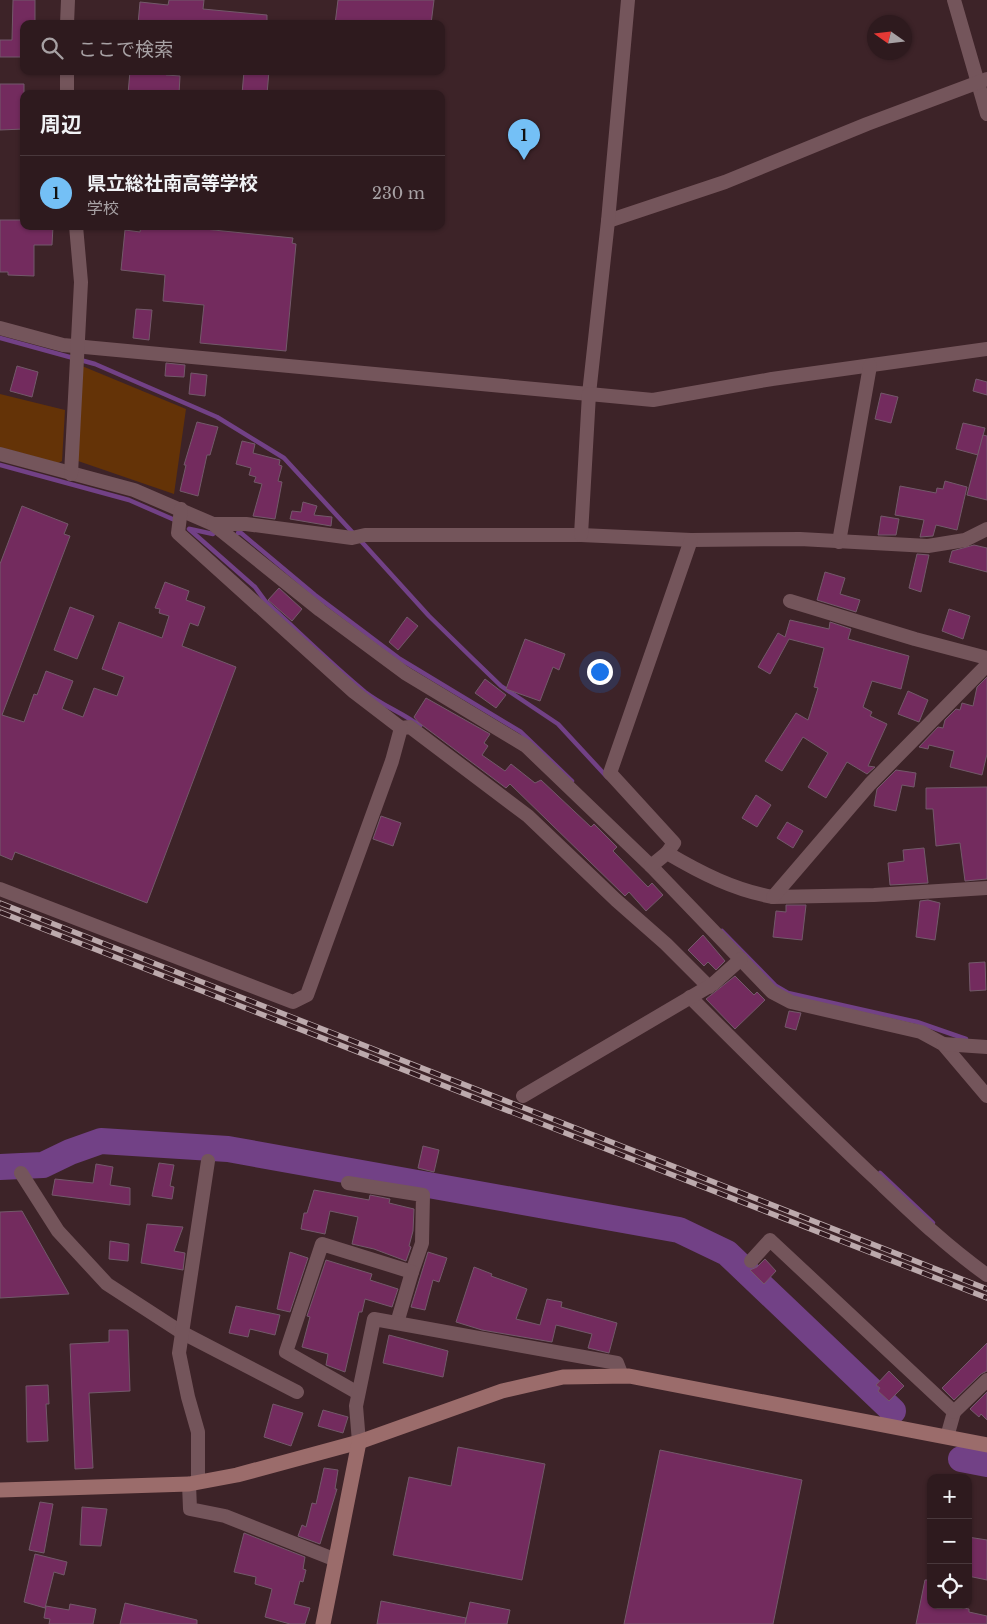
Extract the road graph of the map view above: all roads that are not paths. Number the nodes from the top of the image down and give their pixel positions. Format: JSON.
{"nodes":[{"id":1,"x":68,"y":0,"type":"edge"},
{"id":2,"x":628,"y":0,"type":"edge"},
{"id":3,"x":954,"y":0,"type":"edge"},
{"id":4,"x":67,"y":20,"type":"edge"},
{"id":5,"x":67,"y":75,"type":"edge"},
{"id":6,"x":982,"y":81,"type":"edge"},
{"id":7,"x":67,"y":90,"type":"edge"},
{"id":8,"x":987,"y":114,"type":"edge"},
{"id":9,"x":608,"y":221,"type":"junction"},
{"id":10,"x":76,"y":230,"type":"edge"},
{"id":11,"x":0,"y":328,"type":"edge"},
{"id":12,"x":987,"y":350,"type":"edge"},
{"id":13,"x":77,"y":355,"type":"junction"},
{"id":14,"x":870,"y":366,"type":"junction"},
{"id":15,"x":589,"y":394,"type":"junction"},
{"id":16,"x":0,"y":454,"type":"edge"},
{"id":17,"x":71,"y":474,"type":"junction"},
{"id":18,"x":180,"y":519,"type":"junction"},
{"id":19,"x":213,"y":524,"type":"junction"},
{"id":20,"x":987,"y":529,"type":"edge"},
{"id":21,"x":581,"y":535,"type":"junction"},
{"id":22,"x":691,"y":540,"type":"junction"},
{"id":23,"x":839,"y":542,"type":"junction"},
{"id":24,"x":790,"y":601,"type":"dead end"},
{"id":25,"x":987,"y":658,"type":"edge"},
{"id":26,"x":987,"y":666,"type":"edge"},
{"id":27,"x":401,"y":728,"type":"junction"},
{"id":28,"x":657,"y":861,"type":"junction"},
{"id":29,"x":987,"y":888,"type":"edge"},
{"id":30,"x":0,"y":889,"type":"edge"},
{"id":31,"x":773,"y":897,"type":"junction"},
{"id":32,"x":741,"y":959,"type":"junction"},
{"id":33,"x":708,"y":987,"type":"junction"},
{"id":34,"x":690,"y":997,"type":"junction"},
{"id":35,"x":943,"y":1044,"type":"junction"},
{"id":36,"x":987,"y":1047,"type":"edge"},
{"id":37,"x":523,"y":1096,"type":"dead end"},
{"id":38,"x":987,"y":1096,"type":"edge"},
{"id":39,"x":208,"y":1161,"type":"dead end"},
{"id":40,"x":21,"y":1173,"type":"dead end"},
{"id":41,"x":348,"y":1183,"type":"dead end"},
{"id":42,"x":751,"y":1262,"type":"dead end"},
{"id":43,"x":412,"y":1272,"type":"junction"},
{"id":44,"x":987,"y":1275,"type":"edge"},
{"id":45,"x":397,"y":1323,"type":"junction"},
{"id":46,"x":181,"y":1332,"type":"junction"},
{"id":47,"x":622,"y":1376,"type":"junction"},
{"id":48,"x":987,"y":1380,"type":"edge"},
{"id":49,"x":297,"y":1392,"type":"dead end"},
{"id":50,"x":358,"y":1393,"type":"junction"},
{"id":51,"x":954,"y":1412,"type":"junction"},
{"id":52,"x":947,"y":1436,"type":"junction"},
{"id":53,"x":359,"y":1442,"type":"junction"},
{"id":54,"x":987,"y":1445,"type":"edge"},
{"id":55,"x":194,"y":1483,"type":"junction"},
{"id":56,"x":0,"y":1490,"type":"edge"},
{"id":57,"x":336,"y":1560,"type":"junction"},
{"id":58,"x":323,"y":1624,"type":"edge"}],
"edges":[{"from":1,"to":4,"type":"street"},
{"from":2,"to":9,"type":"street"},
{"from":3,"to":6,"type":"street"},
{"from":5,"to":7,"type":"street"},
{"from":6,"to":8,"type":"street"},
{"from":6,"to":9,"type":"street"},
{"from":9,"to":15,"type":"street"},
{"from":10,"to":13,"type":"street"},
{"from":11,"to":13,"type":"street"},
{"from":12,"to":14,"type":"street"},
{"from":13,"to":15,"type":"street"},
{"from":13,"to":17,"type":"street"},
{"from":14,"to":15,"type":"street"},
{"from":14,"to":23,"type":"street"},
{"from":15,"to":21,"type":"street"},
{"from":16,"to":17,"type":"street"},
{"from":17,"to":18,"type":"street"},
{"from":18,"to":19,"type":"street"},
{"from":18,"to":27,"type":"street"},
{"from":19,"to":21,"type":"street"},
{"from":19,"to":28,"type":"street"},
{"from":20,"to":23,"type":"street"},
{"from":21,"to":22,"type":"street"},
{"from":22,"to":23,"type":"street"},
{"from":22,"to":28,"type":"street"},
{"from":24,"to":25,"type":"street"},
{"from":26,"to":31,"type":"street"},
{"from":27,"to":30,"type":"street"},
{"from":27,"to":33,"type":"street"},
{"from":28,"to":31,"type":"street"},
{"from":28,"to":32,"type":"street"},
{"from":29,"to":31,"type":"street"},
{"from":32,"to":33,"type":"street"},
{"from":32,"to":35,"type":"street"},
{"from":33,"to":34,"type":"street"},
{"from":34,"to":37,"type":"street"},
{"from":34,"to":44,"type":"street"},
{"from":35,"to":36,"type":"street"},
{"from":35,"to":38,"type":"street"},
{"from":39,"to":46,"type":"street"},
{"from":40,"to":46,"type":"street"},
{"from":41,"to":43,"type":"street"},
{"from":42,"to":51,"type":"street"},
{"from":43,"to":45,"type":"street"},
{"from":43,"to":50,"type":"street"},
{"from":45,"to":47,"type":"street"},
{"from":45,"to":50,"type":"street"},
{"from":46,"to":49,"type":"street"},
{"from":46,"to":55,"type":"street"},
{"from":47,"to":52,"type":"street"},
{"from":47,"to":53,"type":"street"},
{"from":48,"to":51,"type":"street"},
{"from":50,"to":53,"type":"street"},
{"from":51,"to":52,"type":"street"},
{"from":52,"to":54,"type":"street"},
{"from":53,"to":55,"type":"street"},
{"from":53,"to":57,"type":"street"},
{"from":55,"to":56,"type":"street"},
{"from":55,"to":57,"type":"street"},
{"from":57,"to":58,"type":"street"}]}
